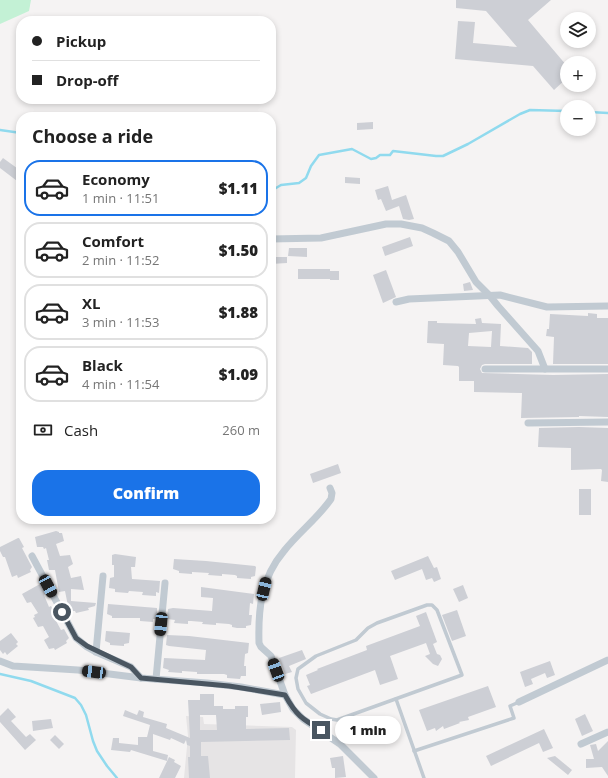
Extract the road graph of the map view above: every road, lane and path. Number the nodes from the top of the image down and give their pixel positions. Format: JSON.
{"nodes":[{"id":1,"x":276,"y":239,"type":"edge"},
{"id":2,"x":490,"y":296,"type":"junction"},
{"id":3,"x":396,"y":302,"type":"dead end"},
{"id":4,"x":608,"y":306,"type":"edge"},
{"id":5,"x":485,"y":369,"type":"dead end"},
{"id":6,"x":545,"y":369,"type":"junction"},
{"id":7,"x":608,"y":369,"type":"edge"},
{"id":8,"x":608,"y":422,"type":"edge"},
{"id":9,"x":528,"y":423,"type":"dead end"},
{"id":10,"x":330,"y":488,"type":"dead end"},
{"id":11,"x":32,"y":556,"type":"dead end"},
{"id":12,"x":103,"y":576,"type":"dead end"},
{"id":13,"x":165,"y":583,"type":"dead end"},
{"id":14,"x":96,"y":652,"type":"junction"},
{"id":15,"x":608,"y":660,"type":"edge"},
{"id":16,"x":0,"y":661,"type":"edge"},
{"id":17,"x":141,"y":678,"type":"junction"},
{"id":18,"x":156,"y":679,"type":"junction"},
{"id":19,"x":285,"y":695,"type":"junction"},
{"id":20,"x":396,"y":699,"type":"junction"},
{"id":21,"x":519,"y":702,"type":"joint"},
{"id":22,"x":608,"y":732,"type":"edge"},
{"id":23,"x":581,"y":744,"type":"dead end"},
{"id":24,"x":414,"y":751,"type":"junction"},
{"id":25,"x":374,"y":778,"type":"edge"},
{"id":26,"x":424,"y":778,"type":"edge"}],
"edges":[{"from":1,"to":2,"type":"street"},
{"from":2,"to":3,"type":"street"},
{"from":2,"to":4,"type":"street"},
{"from":2,"to":6,"type":"street"},
{"from":5,"to":6,"type":"street"},
{"from":6,"to":7,"type":"street"},
{"from":8,"to":9,"type":"street"},
{"from":10,"to":19,"type":"street"},
{"from":11,"to":14,"type":"street"},
{"from":12,"to":14,"type":"street"},
{"from":13,"to":18,"type":"street"},
{"from":14,"to":17,"type":"street"},
{"from":15,"to":21,"type":"street"},
{"from":16,"to":17,"type":"street"},
{"from":17,"to":18,"type":"street"},
{"from":18,"to":19,"type":"street"},
{"from":19,"to":25,"type":"street"},
{"from":20,"to":20,"type":"lane"},
{"from":20,"to":24,"type":"lane"},
{"from":21,"to":24,"type":"lane"},
{"from":22,"to":23,"type":"street"},
{"from":24,"to":26,"type":"lane"}]}
